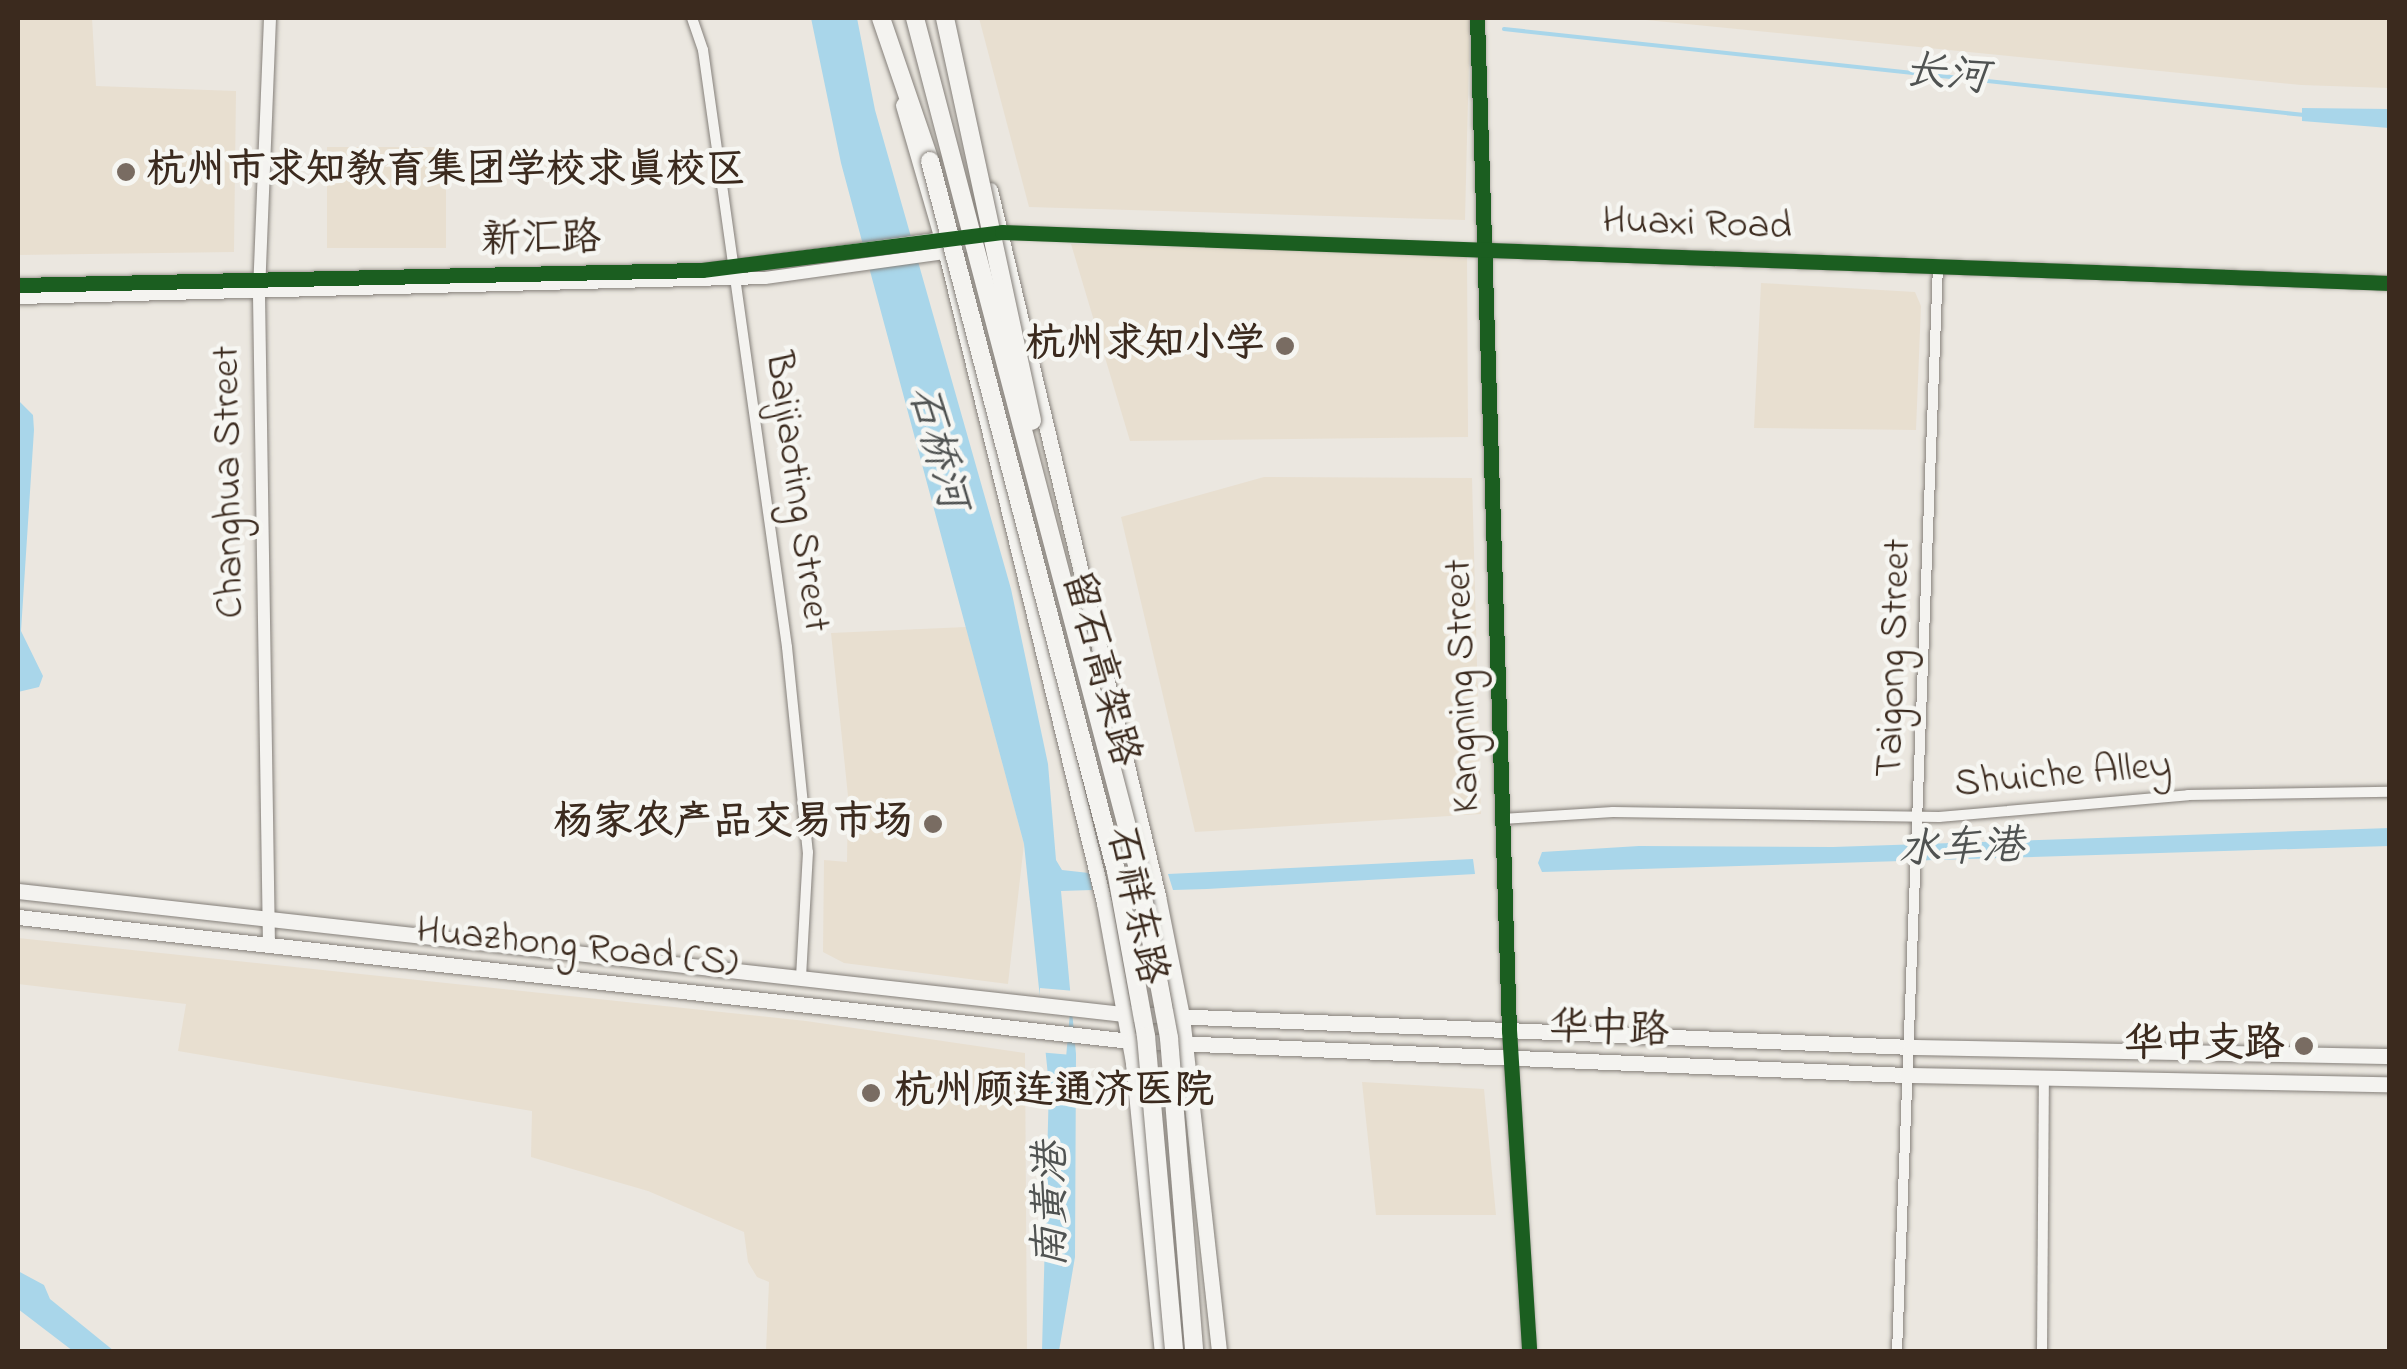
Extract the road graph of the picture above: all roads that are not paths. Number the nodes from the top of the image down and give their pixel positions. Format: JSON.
{"nodes":[{"id":1,"x":270,"y":18,"type":"edge"},
{"id":2,"x":692,"y":18,"type":"edge"},
{"id":3,"x":881,"y":18,"type":"edge"},
{"id":4,"x":890,"y":18,"type":"edge"},
{"id":5,"x":915,"y":18,"type":"edge"},
{"id":6,"x":941,"y":18,"type":"edge"},
{"id":7,"x":1477,"y":18,"type":"edge"},
{"id":8,"x":930,"y":161,"type":"junction"},
{"id":9,"x":1002,"y":232,"type":"junction"},
{"id":10,"x":941,"y":236,"type":"junction"},
{"id":11,"x":1480,"y":250,"type":"junction"},
{"id":12,"x":946,"y":253,"type":"junction"},
{"id":13,"x":1938,"y":266,"type":"junction"},
{"id":14,"x":736,"y":272,"type":"junction"},
{"id":15,"x":2390,"y":283,"type":"edge"},
{"id":16,"x":18,"y":286,"type":"edge"},
{"id":17,"x":260,"y":286,"type":"junction"},
{"id":18,"x":18,"y":298,"type":"edge"},
{"id":19,"x":1052,"y":540,"type":"junction"},
{"id":20,"x":2390,"y":792,"type":"edge"},
{"id":21,"x":1919,"y":816,"type":"junction"},
{"id":22,"x":1502,"y":819,"type":"junction"},
{"id":23,"x":18,"y":891,"type":"edge"},
{"id":24,"x":18,"y":917,"type":"edge"},
{"id":25,"x":269,"y":919,"type":"junction"},
{"id":26,"x":269,"y":946,"type":"junction"},
{"id":27,"x":801,"y":978,"type":"junction"},
{"id":28,"x":1124,"y":1014,"type":"junction"},
{"id":29,"x":1182,"y":1016,"type":"junction"},
{"id":30,"x":1509,"y":1030,"type":"junction"},
{"id":31,"x":1130,"y":1040,"type":"junction"},
{"id":32,"x":1185,"y":1044,"type":"junction"},
{"id":33,"x":1910,"y":1046,"type":"junction"},
{"id":34,"x":2390,"y":1056,"type":"edge"},
{"id":35,"x":1510,"y":1059,"type":"junction"},
{"id":36,"x":1906,"y":1076,"type":"junction"},
{"id":37,"x":2044,"y":1079,"type":"junction"},
{"id":38,"x":2390,"y":1084,"type":"edge"},
{"id":39,"x":1162,"y":1352,"type":"edge"},
{"id":40,"x":1173,"y":1352,"type":"edge"},
{"id":41,"x":1194,"y":1352,"type":"edge"},
{"id":42,"x":1220,"y":1352,"type":"edge"},
{"id":43,"x":1529,"y":1352,"type":"edge"},
{"id":44,"x":1897,"y":1352,"type":"edge"},
{"id":45,"x":2042,"y":1352,"type":"edge"}],
"edges":[{"from":1,"to":17,"type":"street","name":"Changhua Street"},
{"from":2,"to":14,"type":"street","name":"Baijiaoting Street"},
{"from":3,"to":8,"type":"highway"},
{"from":3,"to":10,"type":"main road","name":"石祥东路"},
{"from":4,"to":8,"type":"highway","name":"留石高架路"},
{"from":5,"to":19,"type":"highway","name":"留石高架路","bridge":true},
{"from":6,"to":9,"type":"main road","name":"石祥东路"},
{"from":6,"to":19,"type":"highway","bridge":true},
{"from":7,"to":11,"type":"street","name":"Kangning Street"},
{"from":8,"to":40,"type":"highway","name":"留石高架路","bridge":true},
{"from":9,"to":10,"type":"street","name":"新汇路"},
{"from":9,"to":11,"type":"street","name":"Huaxi Road"},
{"from":9,"to":12,"type":"street","name":"新汇路"},
{"from":9,"to":29,"type":"main road","name":"石祥东路"},
{"from":10,"to":12,"type":"main road","name":"石祥东路"},
{"from":10,"to":14,"type":"street","name":"新汇路"},
{"from":11,"to":13,"type":"street","name":"Huaxi Road"},
{"from":11,"to":22,"type":"street","name":"Kangning Street"},
{"from":12,"to":14,"type":"street","name":"新汇路"},
{"from":12,"to":28,"type":"main road","name":"石祥东路"},
{"from":13,"to":15,"type":"street","name":"Huaxi Road"},
{"from":13,"to":21,"type":"street","name":"Taigong Street"},
{"from":14,"to":17,"type":"street","name":"新汇路"},
{"from":14,"to":27,"type":"street","name":"Baijiaoting Street"},
{"from":16,"to":17,"type":"street","name":"新汇路"},
{"from":17,"to":18,"type":"street","name":"新汇路"},
{"from":17,"to":25,"type":"street","name":"Changhua Street"},
{"from":19,"to":41,"type":"highway","name":"留石高架路","bridge":true},
{"from":20,"to":21,"type":"street","name":"Shuiche Alley"},
{"from":21,"to":22,"type":"street","name":"Shuiche Alley"},
{"from":21,"to":33,"type":"street","name":"Taigong Street"},
{"from":22,"to":30,"type":"street","name":"Kangning Street"},
{"from":23,"to":25,"type":"main road","name":"Huazhong Road (S)"},
{"from":24,"to":26,"type":"main road","name":"Huazhong Road (S)"},
{"from":25,"to":26,"type":"street","name":"Changhua Street"},
{"from":25,"to":27,"type":"main road","name":"Huazhong Road (S)"},
{"from":26,"to":31,"type":"main road","name":"Huazhong Road (S)"},
{"from":27,"to":28,"type":"main road","name":"Huazhong Road (S)"},
{"from":28,"to":29,"type":"main road","name":"华中路"},
{"from":28,"to":31,"type":"main road","name":"石祥东路"},
{"from":29,"to":30,"type":"main road","name":"华中路"},
{"from":29,"to":32,"type":"main road","name":"石祥东路"},
{"from":30,"to":33,"type":"main road","name":"华中路"},
{"from":30,"to":35,"type":"street","name":"Kangning Street"},
{"from":31,"to":32,"type":"main road","name":"华中路"},
{"from":31,"to":39,"type":"main road","name":"石祥东路"},
{"from":32,"to":35,"type":"main road","name":"华中路"},
{"from":32,"to":42,"type":"main road","name":"石祥东路"},
{"from":33,"to":34,"type":"main road","name":"华中路"},
{"from":33,"to":36,"type":"street","name":"Taigong Street"},
{"from":35,"to":36,"type":"main road","name":"华中路"},
{"from":35,"to":43,"type":"street","name":"Kangning Street"},
{"from":36,"to":37,"type":"main road","name":"华中路"},
{"from":36,"to":44,"type":"street","name":"Taigong Street"},
{"from":37,"to":38,"type":"main road","name":"华中路"},
{"from":37,"to":45,"type":"street"}]}
